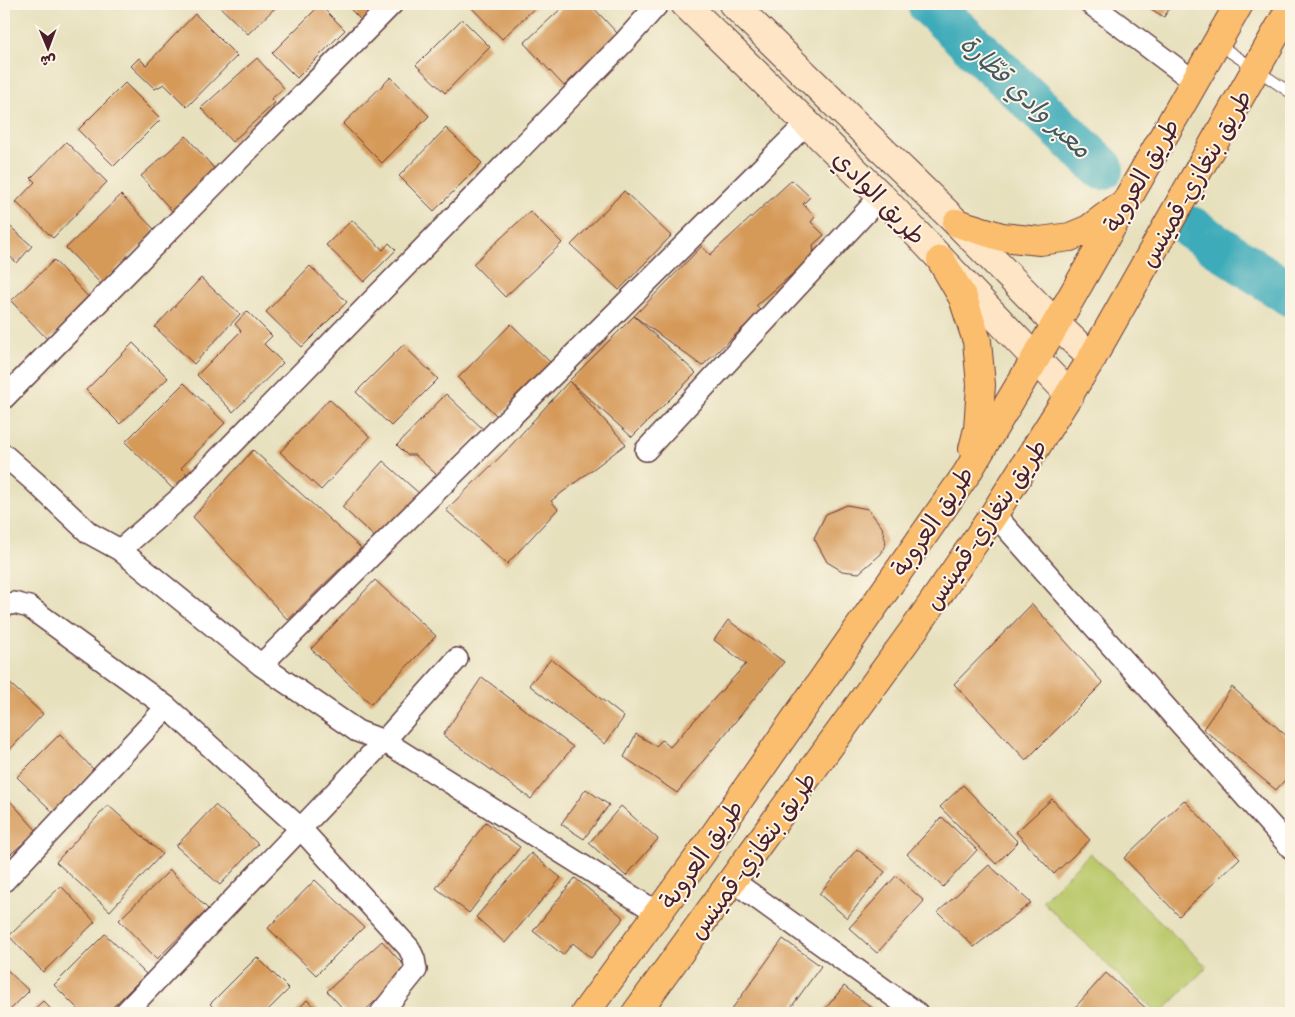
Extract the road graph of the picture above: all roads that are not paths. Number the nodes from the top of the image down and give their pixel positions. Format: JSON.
{"nodes":[{"id":1,"x":392,"y":4,"type":"edge"},
{"id":2,"x":658,"y":4,"type":"edge"},
{"id":3,"x":684,"y":4,"type":"edge"},
{"id":4,"x":733,"y":4,"type":"edge"},
{"id":5,"x":1091,"y":4,"type":"edge"},
{"id":6,"x":1239,"y":4,"type":"edge"},
{"id":7,"x":1291,"y":7,"type":"edge"},
{"id":8,"x":1217,"y":43,"type":"junction"},
{"id":9,"x":1257,"y":69,"type":"junction"},
{"id":10,"x":1195,"y":82,"type":"junction"},
{"id":11,"x":1291,"y":93,"type":"edge"},
{"id":12,"x":807,"y":123,"type":"junction"},
{"id":13,"x":881,"y":196,"type":"junction"},
{"id":14,"x":1126,"y":201,"type":"junction"},
{"id":15,"x":957,"y":223,"type":"junction"},
{"id":16,"x":941,"y":260,"type":"junction"},
{"id":17,"x":1056,"y":324,"type":"junction"},
{"id":18,"x":1034,"y":358,"type":"junction"},
{"id":19,"x":1092,"y":358,"type":"junction"},
{"id":20,"x":1070,"y":395,"type":"junction"},
{"id":21,"x":4,"y":398,"type":"edge"},
{"id":22,"x":646,"y":450,"type":"dead end"},
{"id":23,"x":4,"y":455,"type":"edge"},
{"id":24,"x":967,"y":472,"type":"junction"},
{"id":25,"x":994,"y":514,"type":"junction"},
{"id":26,"x":120,"y":550,"type":"junction"},
{"id":27,"x":4,"y":606,"type":"edge"},
{"id":28,"x":457,"y":659,"type":"dead end"},
{"id":29,"x":261,"y":665,"type":"junction"},
{"id":30,"x":167,"y":707,"type":"junction"},
{"id":31,"x":384,"y":741,"type":"junction"},
{"id":32,"x":301,"y":828,"type":"junction"},
{"id":33,"x":1291,"y":848,"type":"edge"},
{"id":34,"x":4,"y":881,"type":"edge"},
{"id":35,"x":733,"y":881,"type":"junction"},
{"id":36,"x":658,"y":913,"type":"junction"},
{"id":37,"x":125,"y":1013,"type":"edge"},
{"id":38,"x":381,"y":1013,"type":"edge"},
{"id":39,"x":585,"y":1013,"type":"edge"},
{"id":40,"x":636,"y":1013,"type":"edge"},
{"id":41,"x":917,"y":1013,"type":"edge"}],
"edges":[{"from":1,"to":21,"type":"street"},
{"from":2,"to":26,"type":"street"},
{"from":3,"to":12,"type":"main road","name":"طريق الوادي"},
{"from":4,"to":15,"type":"main road","name":"طريق الوادي"},
{"from":5,"to":10,"type":"street"},
{"from":6,"to":8,"type":"main road","name":"طريق العروبة"},
{"from":7,"to":9,"type":"main road","name":"طريق بنغازي-قمينس"},
{"from":8,"to":9,"type":"lane"},
{"from":8,"to":10,"type":"main road","name":"طريق العروبة"},
{"from":9,"to":11,"type":"lane"},
{"from":9,"to":19,"type":"main road","name":"طريق بنغازي-قمينس"},
{"from":10,"to":14,"type":"main road","name":"طريق العروبة"},
{"from":12,"to":13,"type":"main road","name":"طريق الوادي"},
{"from":12,"to":29,"type":"street"},
{"from":13,"to":16,"type":"main road","name":"طريق الوادي"},
{"from":13,"to":22,"type":"street"},
{"from":14,"to":15,"type":"main road"},
{"from":14,"to":17,"type":"main road","name":"طريق العروبة"},
{"from":15,"to":17,"type":"main road","name":"طريق الوادي"},
{"from":16,"to":18,"type":"main road","name":"طريق الوادي"},
{"from":16,"to":24,"type":"main road"},
{"from":17,"to":18,"type":"main road","name":"طريق العروبة"},
{"from":17,"to":19,"type":"main road","name":"طريق الوادي"},
{"from":18,"to":20,"type":"main road","name":"طريق الوادي"},
{"from":18,"to":24,"type":"main road","name":"طريق العروبة"},
{"from":19,"to":20,"type":"main road","name":"طريق بنغازي-قمينس"},
{"from":20,"to":25,"type":"main road","name":"طريق بنغازي-قمينس"},
{"from":23,"to":26,"type":"street"},
{"from":24,"to":36,"type":"main road","name":"طريق العروبة"},
{"from":25,"to":33,"type":"street"},
{"from":25,"to":35,"type":"main road","name":"طريق بنغازي-قمينس"},
{"from":26,"to":29,"type":"street"},
{"from":27,"to":30,"type":"street"},
{"from":28,"to":31,"type":"street"},
{"from":29,"to":31,"type":"street"},
{"from":30,"to":32,"type":"street"},
{"from":30,"to":34,"type":"street"},
{"from":31,"to":32,"type":"street"},
{"from":31,"to":36,"type":"street"},
{"from":32,"to":37,"type":"street"},
{"from":32,"to":38,"type":"street"},
{"from":35,"to":40,"type":"main road","name":"طريق بنغازي-قمينس"},
{"from":35,"to":41,"type":"street"},
{"from":36,"to":39,"type":"main road","name":"طريق العروبة"}]}
